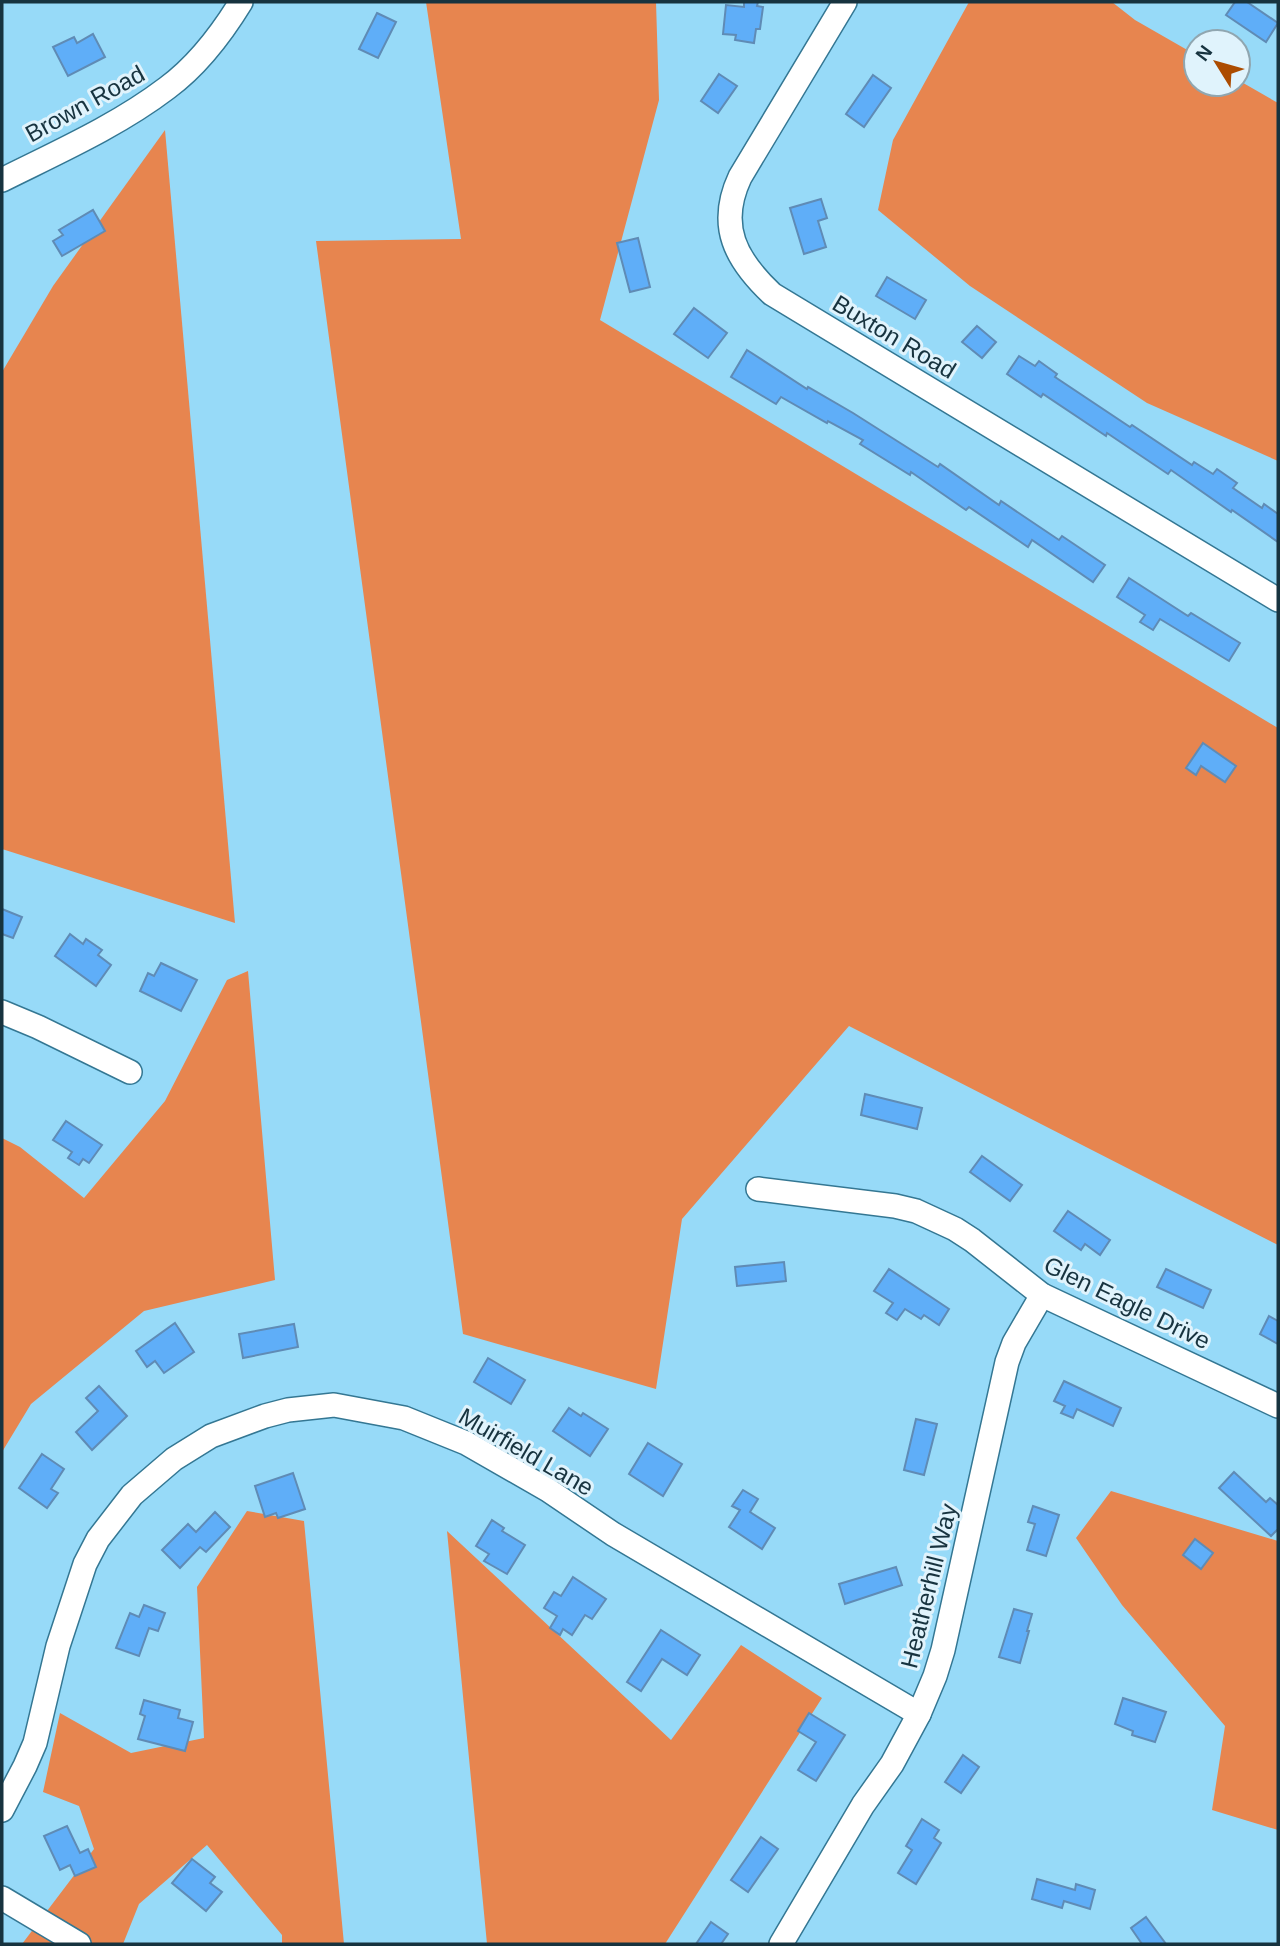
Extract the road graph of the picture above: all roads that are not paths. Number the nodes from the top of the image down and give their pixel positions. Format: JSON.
{"nodes":[{"id":1,"x":241,"y":2,"type":"edge"},
{"id":2,"x":845,"y":2,"type":"edge"},
{"id":3,"x":2,"y":180,"type":"edge"},
{"id":4,"x":1278,"y":600,"type":"edge"},
{"id":5,"x":2,"y":1012,"type":"edge"},
{"id":6,"x":131,"y":1072,"type":"dead end"},
{"id":7,"x":758,"y":1189,"type":"dead end"},
{"id":8,"x":1042,"y":1294,"type":"junction"},
{"id":9,"x":1278,"y":1406,"type":"edge"},
{"id":10,"x":919,"y":1714,"type":"junction"},
{"id":11,"x":2,"y":1810,"type":"edge"},
{"id":12,"x":2,"y":1898,"type":"edge"},
{"id":13,"x":79,"y":1944,"type":"edge"},
{"id":14,"x":781,"y":1944,"type":"edge"}],
"edges":[{"from":1,"to":3,"type":"street","name":"Brown Road"},
{"from":2,"to":4,"type":"street","name":"Buxton Road"},
{"from":5,"to":6,"type":"street"},
{"from":7,"to":8,"type":"street","name":"Glen Eagle Drive"},
{"from":8,"to":9,"type":"street","name":"Glen Eagle Drive"},
{"from":8,"to":10,"type":"street","name":"Heatherhill Way"},
{"from":10,"to":11,"type":"street","name":"Muirfield Lane"},
{"from":10,"to":14,"type":"street","name":"Heatherhill Way"},
{"from":12,"to":13,"type":"street"}]}
